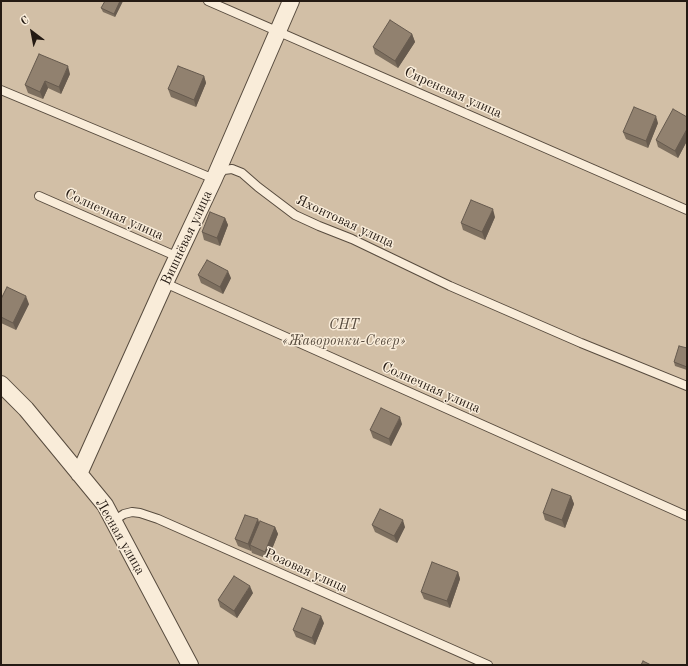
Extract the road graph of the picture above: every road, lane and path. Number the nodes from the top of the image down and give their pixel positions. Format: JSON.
{"nodes":[{"id":1,"x":208,"y":1,"type":"edge"},
{"id":2,"x":291,"y":1,"type":"edge"},
{"id":3,"x":278,"y":31,"type":"junction"},
{"id":4,"x":1,"y":90,"type":"edge"},
{"id":5,"x":214,"y":179,"type":"junction"},
{"id":6,"x":39,"y":196,"type":"dead end"},
{"id":7,"x":687,"y":210,"type":"edge"},
{"id":8,"x":178,"y":257,"type":"junction"},
{"id":9,"x":165,"y":283,"type":"junction"},
{"id":10,"x":1,"y":384,"type":"edge"},
{"id":11,"x":687,"y":386,"type":"edge"},
{"id":12,"x":79,"y":474,"type":"junction"},
{"id":13,"x":687,"y":516,"type":"edge"},
{"id":14,"x":113,"y":521,"type":"junction"},
{"id":15,"x":190,"y":665,"type":"edge"},
{"id":16,"x":488,"y":665,"type":"edge"}],
"edges":[{"from":1,"to":3,"type":"lane","name":"Сиреневая улица"},
{"from":2,"to":3,"type":"street","name":"Вишнёвая улица"},
{"from":3,"to":5,"type":"street","name":"Вишнёвая улица"},
{"from":3,"to":7,"type":"lane","name":"Сиреневая улица"},
{"from":4,"to":5,"type":"lane"},
{"from":5,"to":8,"type":"street","name":"Вишнёвая улица"},
{"from":5,"to":11,"type":"lane","name":"Яхонтовая улица"},
{"from":6,"to":8,"type":"lane","name":"Солнечная улица"},
{"from":8,"to":9,"type":"street","name":"Вишнёвая улица"},
{"from":9,"to":12,"type":"street","name":"Вишнёвая улица"},
{"from":9,"to":13,"type":"lane","name":"Солнечная улица"},
{"from":10,"to":12,"type":"street","name":"Лесная улица"},
{"from":12,"to":14,"type":"street","name":"Лесная улица"},
{"from":14,"to":15,"type":"street","name":"Лесная улица"},
{"from":14,"to":16,"type":"lane","name":"Розовая улица"}]}
